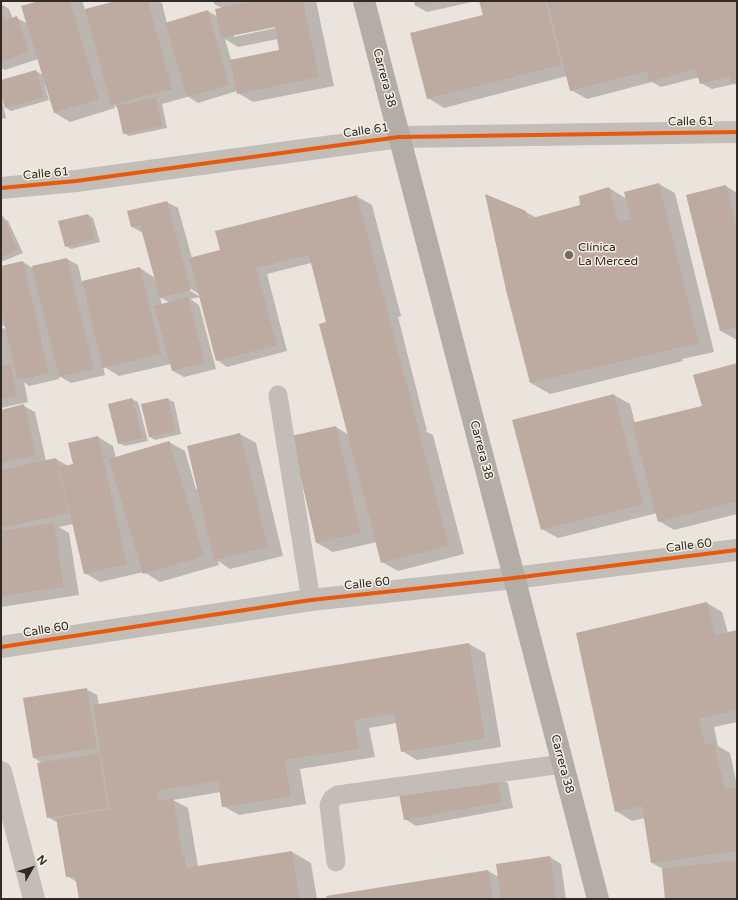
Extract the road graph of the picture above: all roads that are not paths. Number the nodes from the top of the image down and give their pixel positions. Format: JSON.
{"nodes":[{"id":1,"x":364,"y":1,"type":"edge"},
{"id":2,"x":737,"y":132,"type":"edge"},
{"id":3,"x":399,"y":136,"type":"junction"},
{"id":4,"x":1,"y":188,"type":"edge"},
{"id":5,"x":278,"y":395,"type":"dead end"},
{"id":6,"x":737,"y":550,"type":"edge"},
{"id":7,"x":514,"y":578,"type":"junction"},
{"id":8,"x":311,"y":600,"type":"junction"},
{"id":9,"x":1,"y":647,"type":"edge"},
{"id":10,"x":562,"y":764,"type":"junction"},
{"id":11,"x":1,"y":772,"type":"edge"},
{"id":12,"x":336,"y":862,"type":"dead end"},
{"id":13,"x":34,"y":899,"type":"edge"},
{"id":14,"x":598,"y":899,"type":"edge"}],
"edges":[{"from":1,"to":3,"type":"main road","name":"Carrera 38"},
{"from":2,"to":3,"type":"street","name":"Calle 61"},
{"from":3,"to":4,"type":"street","name":"Calle 61"},
{"from":3,"to":7,"type":"main road","name":"Carrera 38"},
{"from":5,"to":8,"type":"lane"},
{"from":6,"to":7,"type":"street","name":"Calle 60"},
{"from":7,"to":8,"type":"street","name":"Calle 60"},
{"from":7,"to":10,"type":"main road","name":"Carrera 38"},
{"from":8,"to":9,"type":"street","name":"Calle 60"},
{"from":10,"to":12,"type":"lane"},
{"from":10,"to":14,"type":"main road","name":"Carrera 38"},
{"from":11,"to":13,"type":"street"}]}
